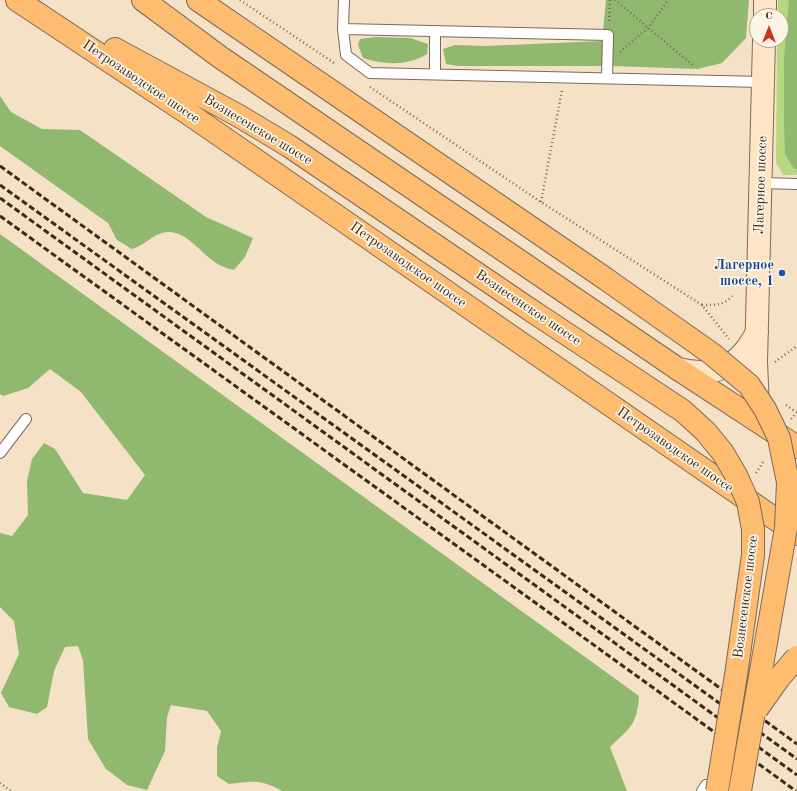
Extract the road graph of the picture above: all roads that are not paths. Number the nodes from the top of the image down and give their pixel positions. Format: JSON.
{"nodes":[{"id":1,"x":18,"y":0,"type":"edge"},
{"id":2,"x":23,"y":0,"type":"edge"},
{"id":3,"x":144,"y":0,"type":"edge"},
{"id":4,"x":198,"y":0,"type":"edge"},
{"id":5,"x":344,"y":0,"type":"edge"},
{"id":6,"x":343,"y":29,"type":"junction"},
{"id":7,"x":435,"y":32,"type":"junction"},
{"id":8,"x":764,"y":48,"type":"edge"},
{"id":9,"x":435,"y":74,"type":"junction"},
{"id":10,"x":607,"y":78,"type":"junction"},
{"id":11,"x":763,"y":82,"type":"junction"},
{"id":12,"x":761,"y":183,"type":"junction"},
{"id":13,"x":797,"y":184,"type":"edge"},
{"id":14,"x":757,"y":331,"type":"junction"},
{"id":15,"x":678,"y":369,"type":"junction"},
{"id":16,"x":26,"y":418,"type":"dead end"},
{"id":17,"x":758,"y":423,"type":"junction"},
{"id":18,"x":797,"y":447,"type":"edge"},
{"id":19,"x":0,"y":453,"type":"edge"},
{"id":20,"x":797,"y":534,"type":"edge"},
{"id":21,"x":797,"y":657,"type":"edge"},
{"id":22,"x":754,"y":713,"type":"junction"},
{"id":23,"x":709,"y":789,"type":"edge"},
{"id":24,"x":740,"y":791,"type":"edge"}],
"edges":[{"from":1,"to":20,"type":"main road","name":"Петрозаводское шоссе"},
{"from":2,"to":23,"type":"main road","name":"Вознесенское шоссе","bridge":true},
{"from":3,"to":15,"type":"main road"},
{"from":4,"to":22,"type":"main road","name":"Вознесенское шоссе","bridge":true},
{"from":5,"to":6,"type":"lane"},
{"from":6,"to":7,"type":"lane"},
{"from":6,"to":9,"type":"lane"},
{"from":7,"to":9,"type":"lane"},
{"from":7,"to":10,"type":"lane"},
{"from":8,"to":11,"type":"street","name":"Лагерное шоссе"},
{"from":9,"to":10,"type":"lane"},
{"from":10,"to":11,"type":"lane"},
{"from":11,"to":12,"type":"street","name":"Лагерное шоссе"},
{"from":12,"to":13,"type":"lane"},
{"from":12,"to":14,"type":"street","name":"Лагерное шоссе"},
{"from":14,"to":15,"type":"street","name":"Лагерное шоссе"},
{"from":14,"to":17,"type":"street","name":"Лагерное шоссе"},
{"from":15,"to":17,"type":"main road"},
{"from":16,"to":19,"type":"lane"},
{"from":17,"to":18,"type":"main road"},
{"from":21,"to":22,"type":"main road","name":"Вознесенское шоссе","bridge":true},
{"from":22,"to":24,"type":"main road","name":"Вознесенское шоссе","bridge":true}]}
